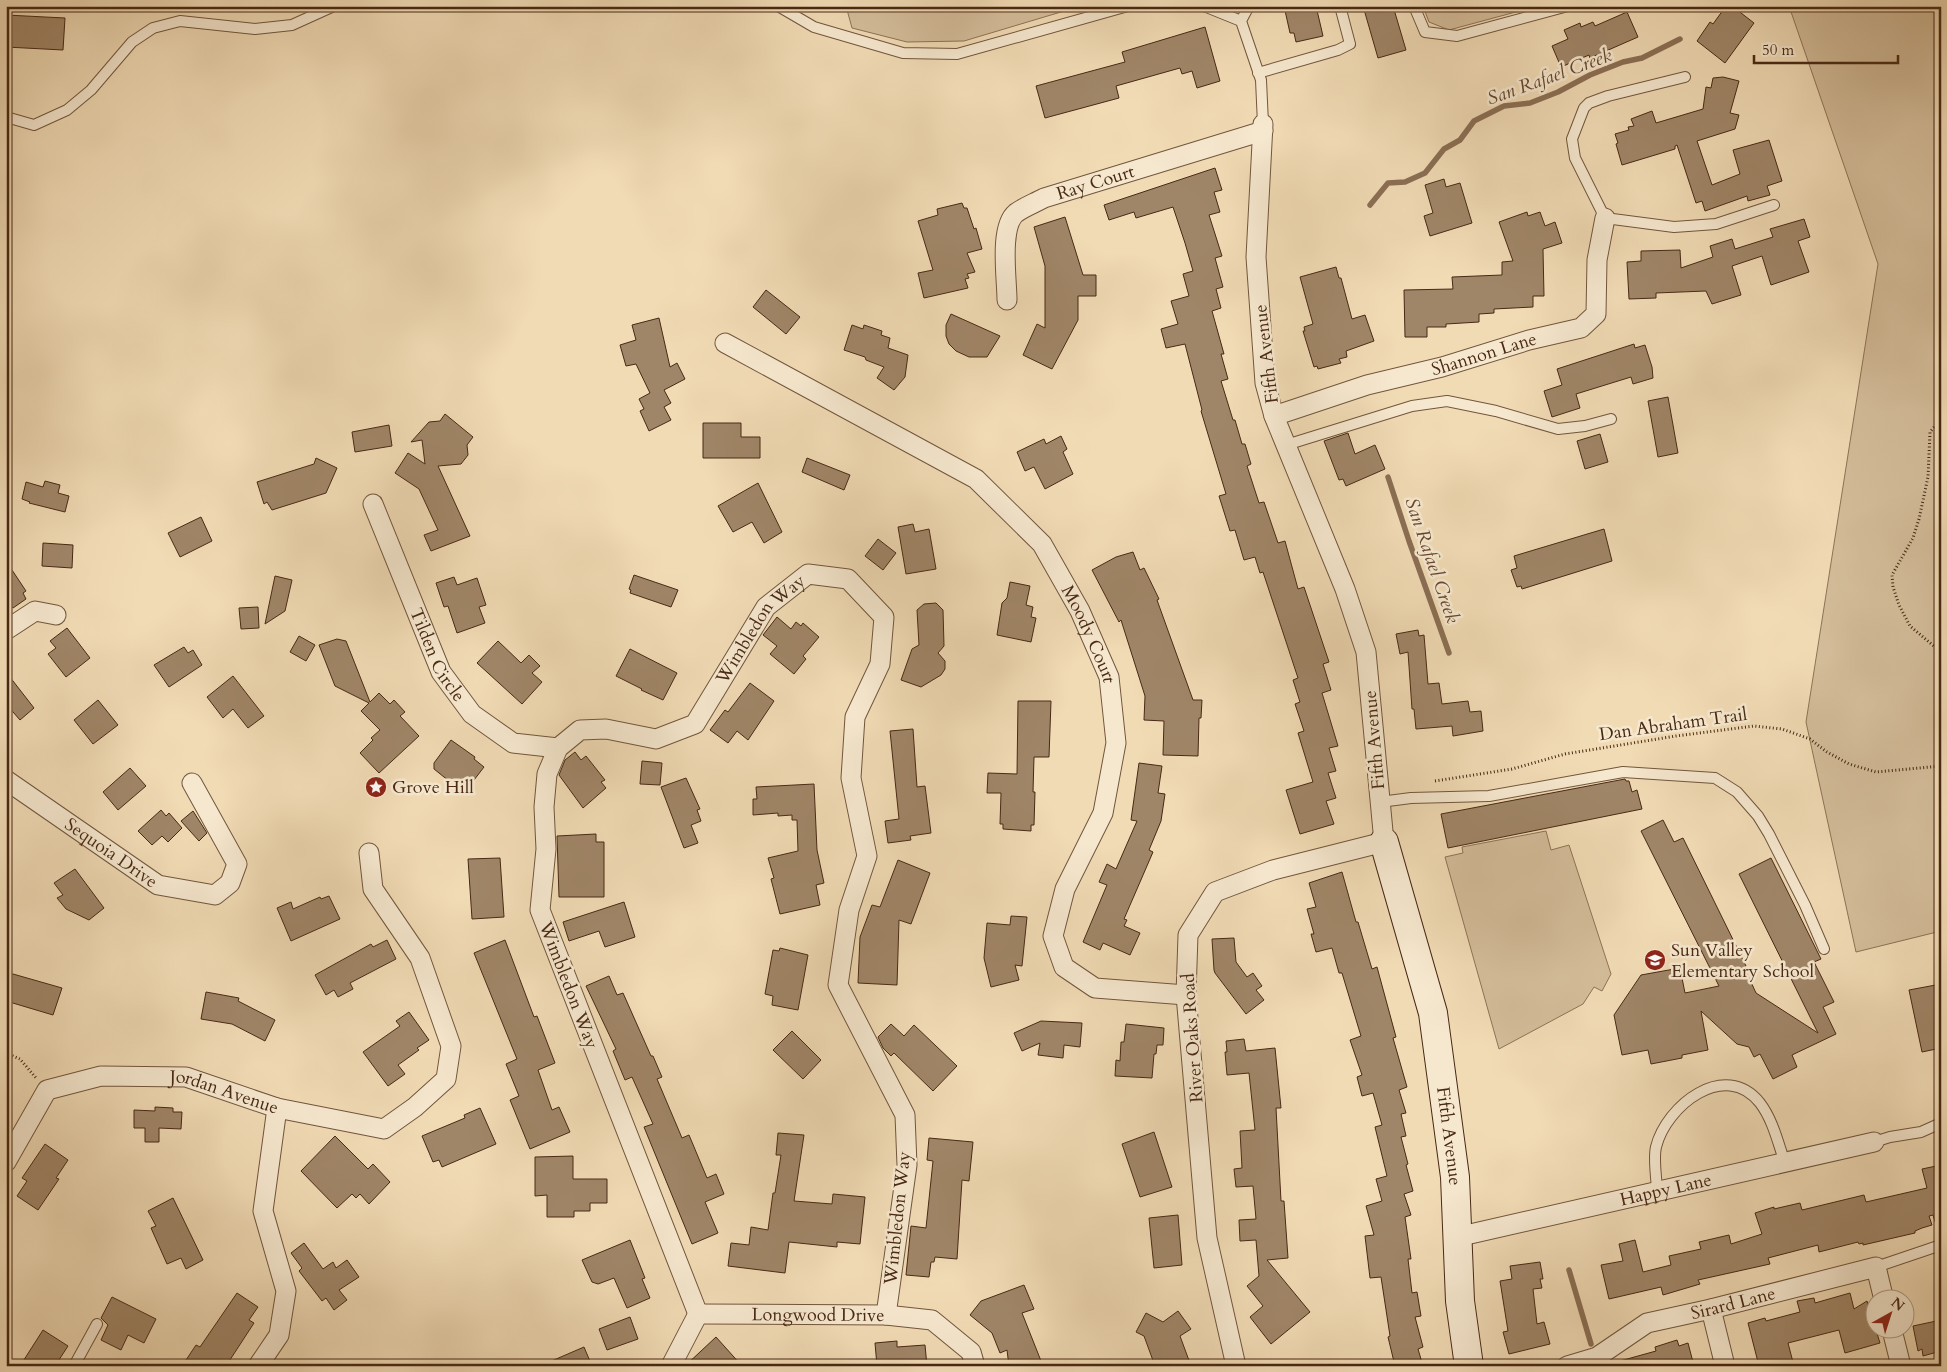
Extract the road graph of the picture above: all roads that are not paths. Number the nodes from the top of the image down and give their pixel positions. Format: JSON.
{"nodes":[{"id":1,"x":334,"y":6,"type":"edge"},
{"id":2,"x":778,"y":6,"type":"edge"},
{"id":3,"x":1128,"y":6,"type":"edge"},
{"id":4,"x":1204,"y":6,"type":"edge"},
{"id":5,"x":1249,"y":6,"type":"edge"},
{"id":6,"x":1340,"y":6,"type":"edge"},
{"id":7,"x":1414,"y":6,"type":"edge"},
{"id":8,"x":1568,"y":6,"type":"edge"},
{"id":9,"x":1241,"y":21,"type":"junction"},
{"id":10,"x":1258,"y":73,"type":"junction"},
{"id":11,"x":1685,"y":77,"type":"dead end"},
{"id":12,"x":6,"y":117,"type":"edge"},
{"id":13,"x":1263,"y":128,"type":"junction"},
{"id":14,"x":1774,"y":205,"type":"dead end"},
{"id":15,"x":1605,"y":218,"type":"junction"},
{"id":16,"x":1007,"y":300,"type":"dead end"},
{"id":17,"x":725,"y":343,"type":"dead end"},
{"id":18,"x":1274,"y":416,"type":"junction"},
{"id":19,"x":1611,"y":420,"type":"dead end"},
{"id":20,"x":1286,"y":445,"type":"junction"},
{"id":21,"x":373,"y":504,"type":"dead end"},
{"id":22,"x":56,"y":615,"type":"dead end"},
{"id":23,"x":6,"y":630,"type":"edge"},
{"id":24,"x":558,"y":748,"type":"junction"},
{"id":25,"x":6,"y":780,"type":"edge"},
{"id":26,"x":192,"y":783,"type":"dead end"},
{"id":27,"x":1380,"y":802,"type":"junction"},
{"id":28,"x":1384,"y":842,"type":"junction"},
{"id":29,"x":369,"y":853,"type":"dead end"},
{"id":30,"x":1824,"y":949,"type":"dead end"},
{"id":31,"x":1186,"y":995,"type":"junction"},
{"id":32,"x":276,"y":1108,"type":"junction"},
{"id":33,"x":1941,"y":1123,"type":"edge"},
{"id":34,"x":1874,"y":1142,"type":"joint"},
{"id":35,"x":6,"y":1162,"type":"edge"},
{"id":36,"x":1785,"y":1163,"type":"junction"},
{"id":37,"x":1657,"y":1193,"type":"junction"},
{"id":38,"x":1457,"y":1237,"type":"junction"},
{"id":39,"x":1941,"y":1245,"type":"edge"},
{"id":40,"x":1876,"y":1267,"type":"junction"},
{"id":41,"x":1882,"y":1290,"type":"edge"},
{"id":42,"x":1711,"y":1309,"type":"junction"},
{"id":43,"x":698,"y":1314,"type":"junction"},
{"id":44,"x":886,"y":1315,"type":"junction"},
{"id":45,"x":97,"y":1324,"type":"dead end"},
{"id":46,"x":1894,"y":1340,"type":"edge"},
{"id":47,"x":74,"y":1366,"type":"edge"},
{"id":48,"x":258,"y":1366,"type":"edge"},
{"id":49,"x":672,"y":1366,"type":"edge"},
{"id":50,"x":975,"y":1366,"type":"edge"},
{"id":51,"x":1236,"y":1366,"type":"edge"},
{"id":52,"x":1469,"y":1366,"type":"edge"},
{"id":53,"x":1567,"y":1366,"type":"edge"},
{"id":54,"x":1725,"y":1366,"type":"edge"},
{"id":55,"x":1901,"y":1366,"type":"edge"}],
"edges":[{"from":1,"to":12,"type":"lane"},
{"from":2,"to":3,"type":"lane"},
{"from":4,"to":9,"type":"lane"},
{"from":5,"to":9,"type":"lane"},
{"from":6,"to":10,"type":"lane"},
{"from":7,"to":8,"type":"lane"},
{"from":9,"to":10,"type":"lane"},
{"from":10,"to":13,"type":"lane"},
{"from":11,"to":15,"type":"lane"},
{"from":13,"to":16,"type":"street","name":"Ray Court"},
{"from":13,"to":18,"type":"street","name":"Fifth Avenue"},
{"from":14,"to":15,"type":"lane"},
{"from":15,"to":18,"type":"street","name":"Shannon Lane"},
{"from":17,"to":31,"type":"street","name":"Moody Court"},
{"from":18,"to":20,"type":"street","name":"Fifth Avenue"},
{"from":19,"to":20,"type":"lane"},
{"from":20,"to":27,"type":"street","name":"Fifth Avenue"},
{"from":21,"to":24,"type":"street","name":"Tilden Circle"},
{"from":22,"to":23,"type":"street"},
{"from":24,"to":43,"type":"street","name":"Wimbledon Way"},
{"from":24,"to":44,"type":"street","name":"Wimbledon Way"},
{"from":25,"to":26,"type":"street","name":"Sequoia Drive"},
{"from":27,"to":28,"type":"street","name":"Fifth Avenue"},
{"from":27,"to":30,"type":"lane"},
{"from":28,"to":31,"type":"street","name":"River Oaks Road"},
{"from":28,"to":38,"type":"street","name":"Fifth Avenue"},
{"from":29,"to":32,"type":"street"},
{"from":31,"to":51,"type":"street","name":"River Oaks Road"},
{"from":32,"to":35,"type":"street","name":"Jordan Avenue"},
{"from":32,"to":48,"type":"street","name":"Jordan Avenue"},
{"from":33,"to":34,"type":"lane"},
{"from":34,"to":36,"type":"street","name":"Happy Lane"},
{"from":36,"to":37,"type":"street","name":"Happy Lane"},
{"from":36,"to":37,"type":"lane"},
{"from":37,"to":38,"type":"street","name":"Happy Lane"},
{"from":38,"to":52,"type":"street","name":"Fifth Avenue"},
{"from":39,"to":40,"type":"lane"},
{"from":40,"to":41,"type":"street"},
{"from":40,"to":42,"type":"street","name":"Sirard Lane"},
{"from":42,"to":53,"type":"street","name":"Sirard Lane"},
{"from":42,"to":54,"type":"street"},
{"from":43,"to":44,"type":"street","name":"Longwood Drive"},
{"from":43,"to":49,"type":"street"},
{"from":44,"to":50,"type":"street","name":"Longwood Drive"},
{"from":45,"to":47,"type":"lane"},
{"from":46,"to":55,"type":"street"}]}
